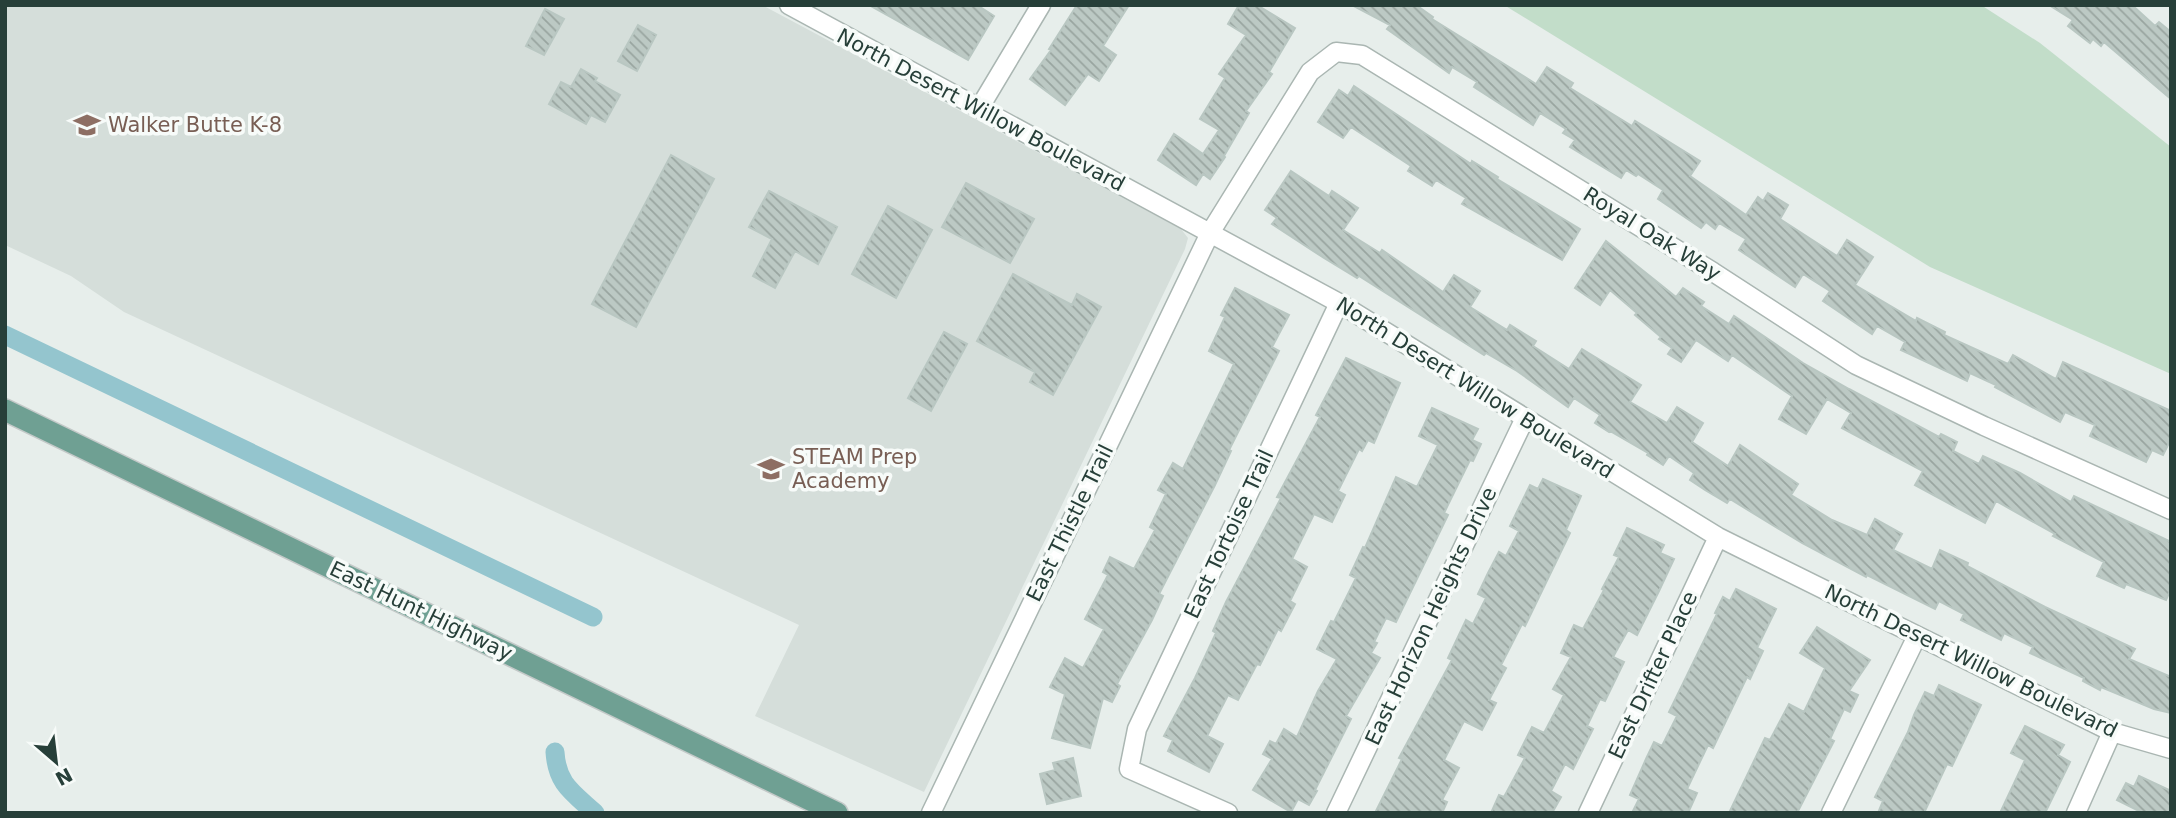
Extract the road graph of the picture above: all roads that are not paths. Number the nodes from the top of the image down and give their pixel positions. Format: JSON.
{"nodes":[{"id":1,"x":789,"y":5,"type":"edge"},
{"id":2,"x":1041,"y":5,"type":"edge"},
{"id":3,"x":979,"y":107,"type":"junction"},
{"id":4,"x":1210,"y":233,"type":"junction"},
{"id":5,"x":1339,"y":303,"type":"junction"},
{"id":6,"x":5,"y":410,"type":"edge"},
{"id":7,"x":1525,"y":418,"type":"junction"},
{"id":8,"x":2171,"y":510,"type":"edge"},
{"id":9,"x":1717,"y":537,"type":"junction"},
{"id":10,"x":1917,"y":636,"type":"junction"},
{"id":11,"x":2112,"y":732,"type":"junction"},
{"id":12,"x":2171,"y":749,"type":"edge"},
{"id":13,"x":837,"y":813,"type":"edge"},
{"id":14,"x":931,"y":813,"type":"edge"},
{"id":15,"x":1228,"y":813,"type":"edge"},
{"id":16,"x":1336,"y":813,"type":"edge"},
{"id":17,"x":1588,"y":813,"type":"edge"},
{"id":18,"x":1831,"y":813,"type":"edge"},
{"id":19,"x":2076,"y":813,"type":"edge"}],
"edges":[{"from":1,"to":3,"type":"street","name":"North Desert Willow Boulevard"},
{"from":2,"to":3,"type":"street"},
{"from":3,"to":4,"type":"street","name":"North Desert Willow Boulevard"},
{"from":4,"to":5,"type":"street","name":"North Desert Willow Boulevard"},
{"from":4,"to":8,"type":"street","name":"Royal Oak Way"},
{"from":4,"to":14,"type":"street","name":"East Thistle Trail"},
{"from":5,"to":7,"type":"street","name":"North Desert Willow Boulevard"},
{"from":5,"to":15,"type":"street","name":"East Tortoise Trail"},
{"from":6,"to":13,"type":"main road","name":"East Hunt Highway"},
{"from":7,"to":9,"type":"street","name":"North Desert Willow Boulevard"},
{"from":7,"to":16,"type":"street","name":"East Horizon Heights Drive"},
{"from":9,"to":10,"type":"street","name":"North Desert Willow Boulevard"},
{"from":9,"to":17,"type":"street","name":"East Drifter Place"},
{"from":10,"to":11,"type":"street","name":"North Desert Willow Boulevard"},
{"from":10,"to":18,"type":"street"},
{"from":11,"to":12,"type":"street","name":"North Desert Willow Boulevard"},
{"from":11,"to":19,"type":"street"}]}
